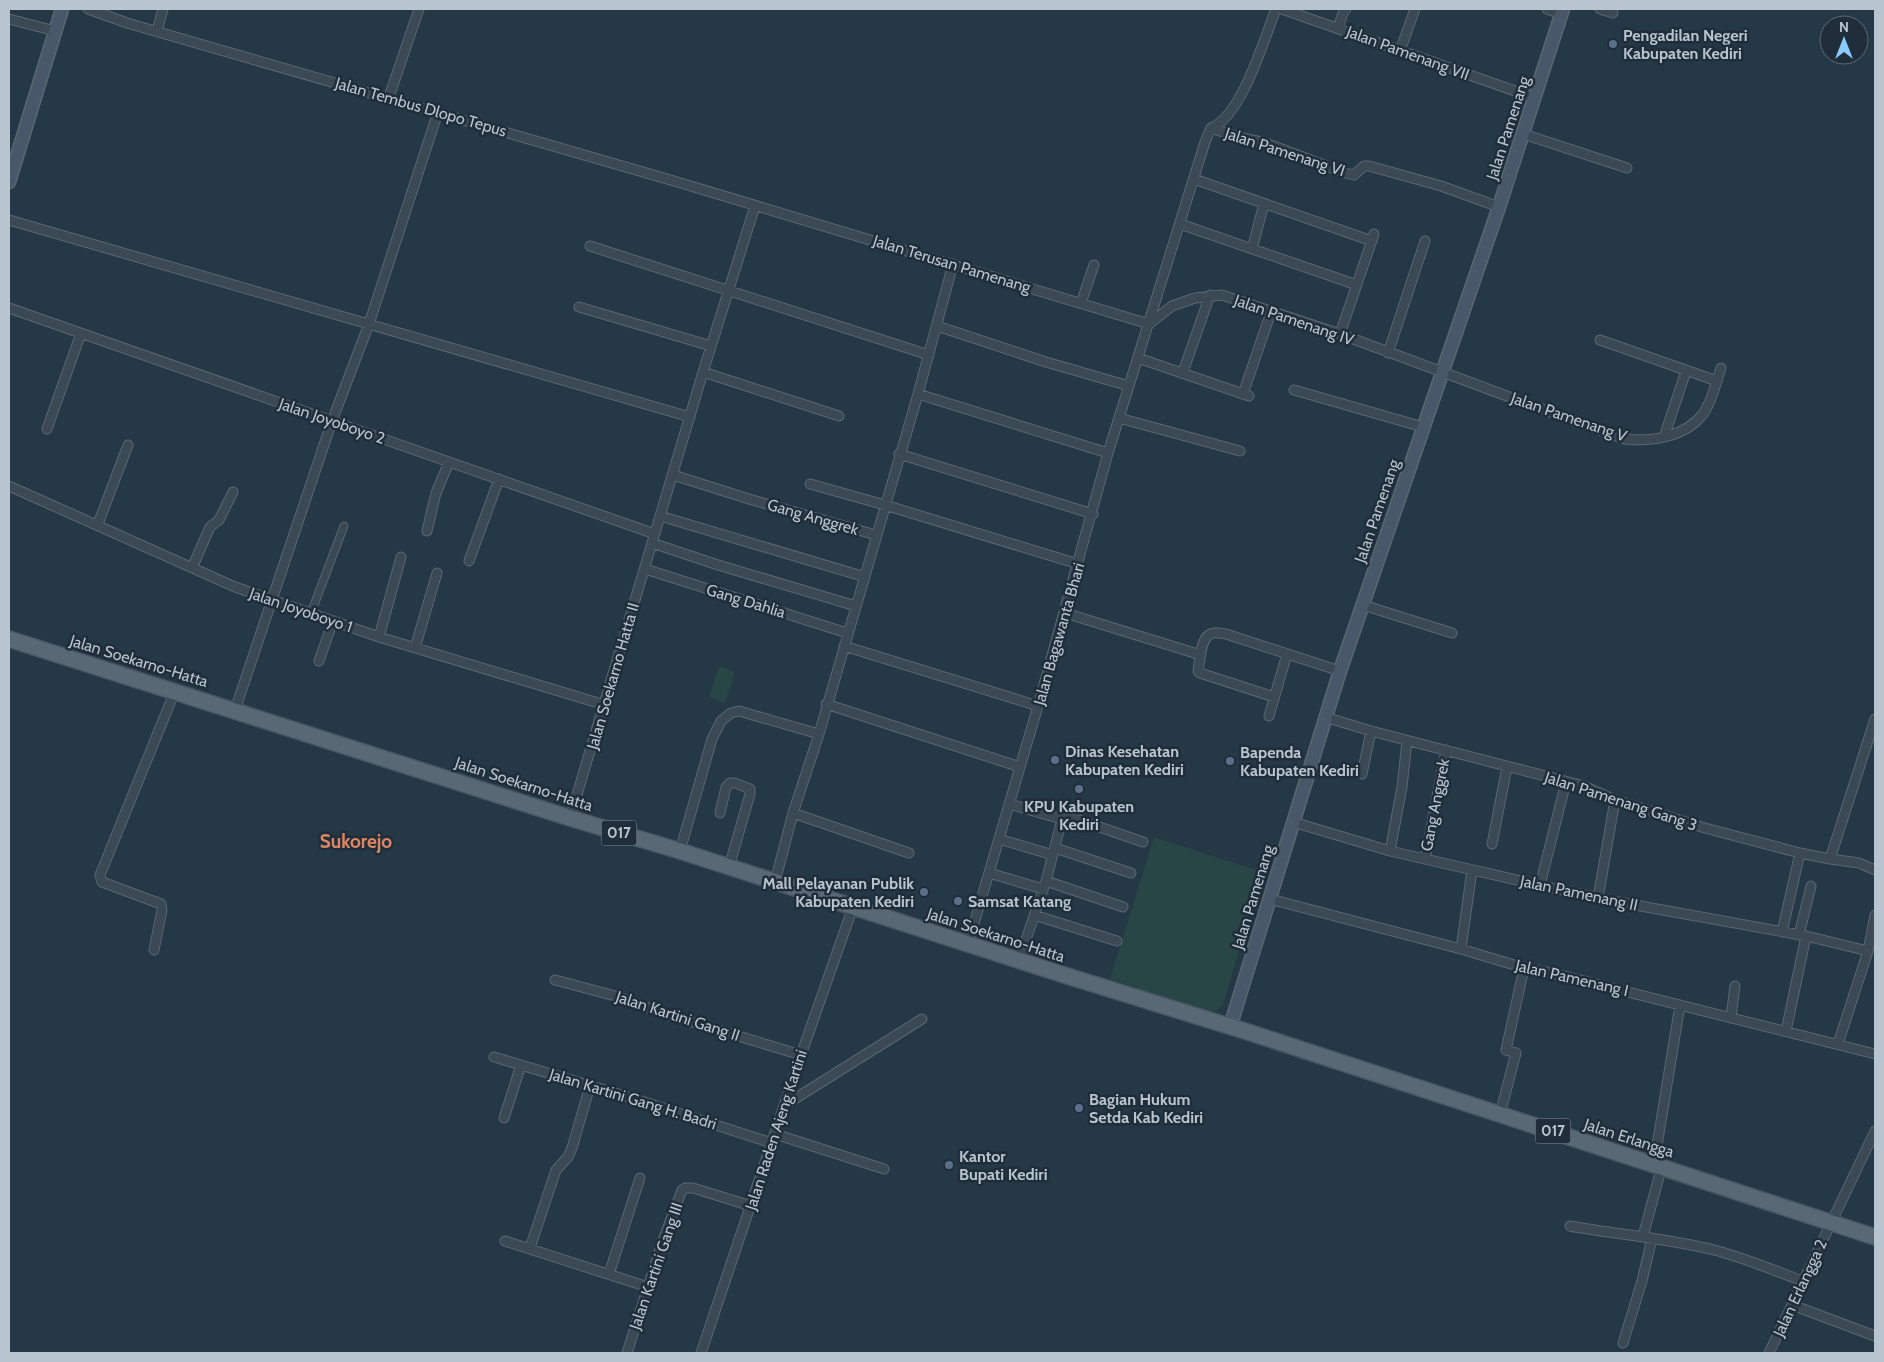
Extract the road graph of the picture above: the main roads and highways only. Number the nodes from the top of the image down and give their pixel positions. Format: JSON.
{"nodes":[{"id":1,"x":62,"y":9,"type":"edge"},
{"id":2,"x":1563,"y":11,"type":"edge"},
{"id":3,"x":9,"y":182,"type":"edge"},
{"id":4,"x":10,"y":643,"type":"edge"},
{"id":5,"x":1230,"y":1027,"type":"junction"},
{"id":6,"x":1875,"y":1237,"type":"edge"}],
"edges":[{"from":1,"to":3,"type":"main road"},
{"from":2,"to":5,"type":"main road","name":"Jalan Pamenang"},
{"from":4,"to":5,"type":"main road","name":"Jalan Soekarno-Hatta","number":"017"},
{"from":5,"to":6,"type":"main road","name":"Jalan Erlangga","number":"017"}]}
